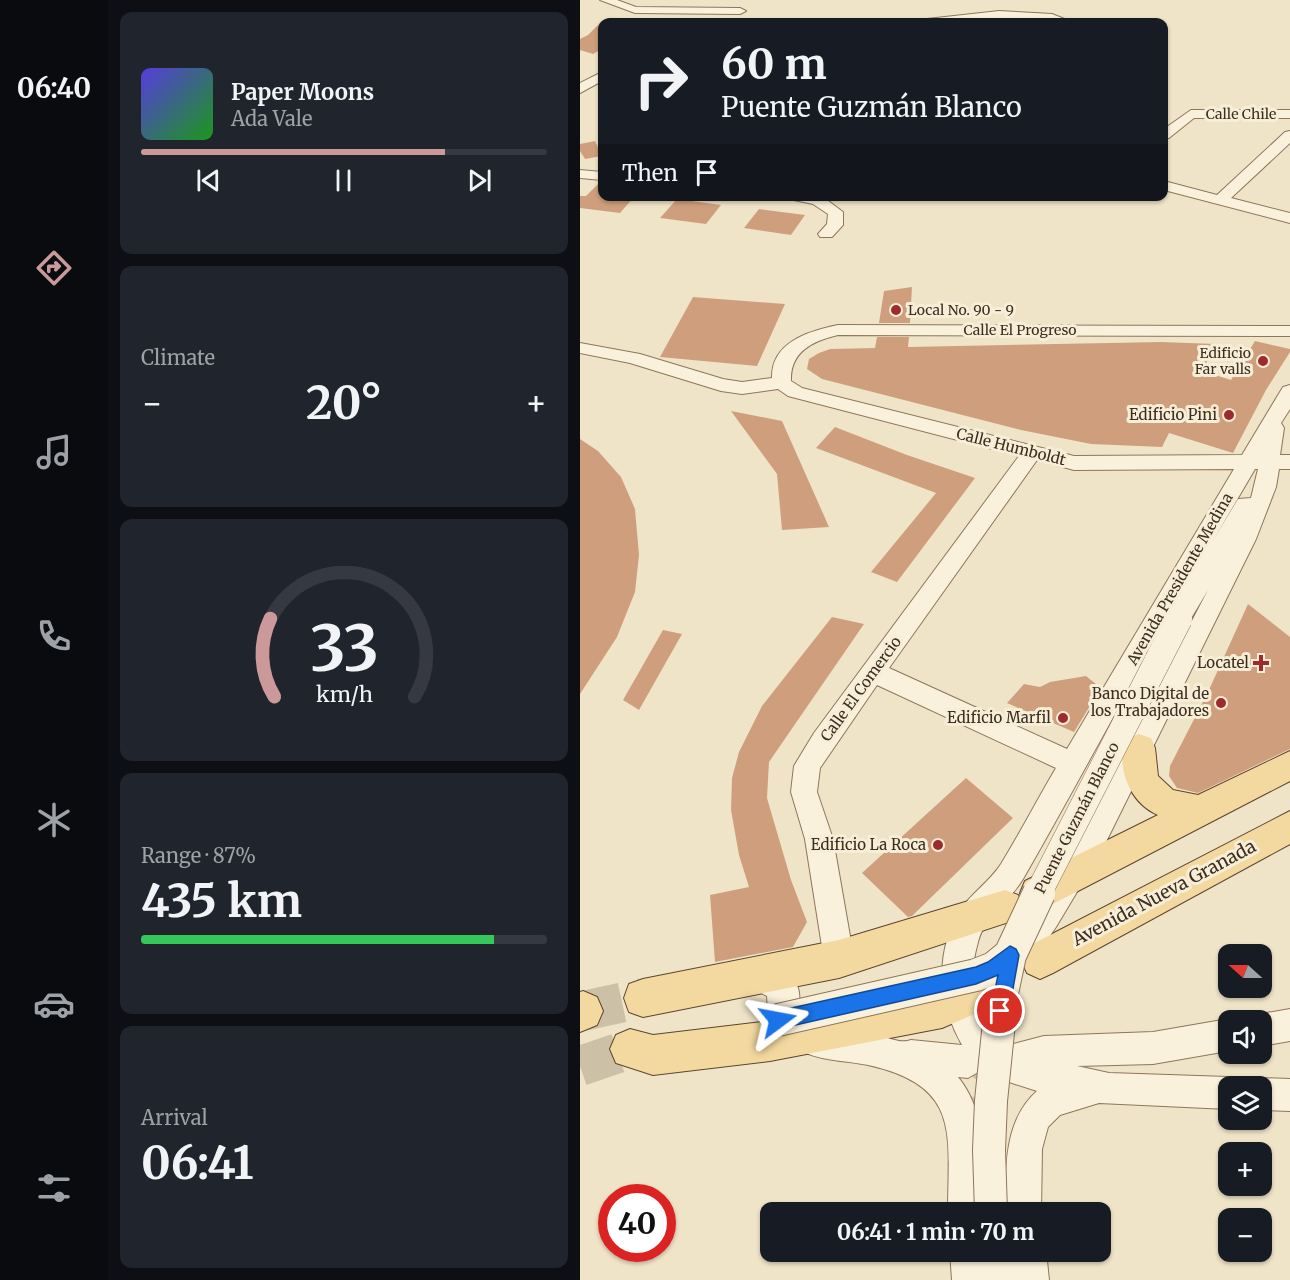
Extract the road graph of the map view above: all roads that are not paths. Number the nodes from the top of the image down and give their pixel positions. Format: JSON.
{"nodes":[{"id":1,"x":606,"y":0,"type":"edge"},
{"id":2,"x":742,"y":11,"type":"edge"},
{"id":3,"x":991,"y":18,"type":"edge"},
{"id":4,"x":1051,"y":18,"type":"edge"},
{"id":5,"x":598,"y":78,"type":"edge"},
{"id":6,"x":580,"y":88,"type":"edge"},
{"id":7,"x":1290,"y":114,"type":"edge"},
{"id":8,"x":1168,"y":132,"type":"edge"},
{"id":9,"x":1290,"y":135,"type":"edge"},
{"id":10,"x":580,"y":174,"type":"edge"},
{"id":11,"x":598,"y":176,"type":"edge"},
{"id":12,"x":1168,"y":187,"type":"edge"},
{"id":13,"x":1220,"y":200,"type":"junction"},
{"id":14,"x":818,"y":201,"type":"edge"},
{"id":15,"x":1290,"y":218,"type":"edge"},
{"id":16,"x":826,"y":234,"type":"dead end"},
{"id":17,"x":1290,"y":331,"type":"edge"},
{"id":18,"x":580,"y":348,"type":"edge"},
{"id":19,"x":782,"y":383,"type":"junction"},
{"id":20,"x":1290,"y":391,"type":"edge"},
{"id":21,"x":1283,"y":421,"type":"edge"},
{"id":22,"x":1032,"y":453,"type":"junction"},
{"id":23,"x":1269,"y":463,"type":"edge"},
{"id":24,"x":873,"y":672,"type":"junction"},
{"id":25,"x":1139,"y":748,"type":"junction"},
{"id":26,"x":1072,"y":763,"type":"junction"},
{"id":27,"x":1290,"y":765,"type":"edge"},
{"id":28,"x":1199,"y":810,"type":"junction"},
{"id":29,"x":1290,"y":826,"type":"edge"},
{"id":30,"x":1054,"y":886,"type":"junction"},
{"id":31,"x":989,"y":912,"type":"junction"},
{"id":32,"x":839,"y":959,"type":"junction"},
{"id":33,"x":1016,"y":966,"type":"junction"},
{"id":34,"x":756,"y":974,"type":"junction"},
{"id":35,"x":643,"y":998,"type":"tunnel mouth"},
{"id":36,"x":959,"y":1003,"type":"junction"},
{"id":37,"x":1290,"y":1025,"type":"edge"},
{"id":38,"x":1272,"y":1028,"type":"edge"},
{"id":39,"x":774,"y":1031,"type":"junction"},
{"id":40,"x":1218,"y":1037,"type":"edge"},
{"id":41,"x":630,"y":1049,"type":"tunnel mouth"},
{"id":42,"x":890,"y":1053,"type":"junction"},
{"id":43,"x":1004,"y":1060,"type":"junction"},
{"id":44,"x":1108,"y":1089,"type":"junction"},
{"id":45,"x":1218,"y":1093,"type":"edge"},
{"id":46,"x":1272,"y":1094,"type":"edge"},
{"id":47,"x":1290,"y":1095,"type":"edge"},
{"id":48,"x":966,"y":1202,"type":"edge"},
{"id":49,"x":991,"y":1202,"type":"edge"},
{"id":50,"x":1023,"y":1202,"type":"edge"},
{"id":51,"x":969,"y":1262,"type":"edge"},
{"id":52,"x":996,"y":1262,"type":"edge"},
{"id":53,"x":1029,"y":1262,"type":"edge"},
{"id":54,"x":970,"y":1280,"type":"edge"},
{"id":55,"x":998,"y":1280,"type":"edge"},
{"id":56,"x":1031,"y":1280,"type":"edge"}],
"edges":[{"from":1,"to":2,"type":"street"},
{"from":3,"to":4,"type":"street"},
{"from":5,"to":6,"type":"street"},
{"from":7,"to":8,"type":"street","name":"Calle Chile"},
{"from":9,"to":13,"type":"street"},
{"from":10,"to":11,"type":"street"},
{"from":12,"to":13,"type":"street"},
{"from":13,"to":15,"type":"street"},
{"from":14,"to":16,"type":"street"},
{"from":17,"to":19,"type":"street","name":"Calle El Progreso"},
{"from":18,"to":19,"type":"street"},
{"from":19,"to":22,"type":"street","name":"Calle Humboldt"},
{"from":20,"to":21,"type":"street","name":"Avenida Presidente Medina"},
{"from":21,"to":23,"type":"street","name":"Avenida Presidente Medina"},
{"from":22,"to":23,"type":"street","name":"Calle Humboldt"},
{"from":22,"to":24,"type":"street","name":"Calle El Comercio"},
{"from":23,"to":25,"type":"street","name":"Avenida Presidente Medina"},
{"from":23,"to":26,"type":"street","name":"Avenida Presidente Medina"},
{"from":23,"to":33,"type":"street","name":"Puente Guzmán Blanco","bridge":true},
{"from":24,"to":26,"type":"street"},
{"from":24,"to":32,"type":"street","name":"Calle El Comercio"},
{"from":25,"to":28,"type":"main road"},
{"from":25,"to":30,"type":"street","name":"Avenida Presidente Medina"},
{"from":26,"to":31,"type":"street","name":"Avenida Presidente Medina"},
{"from":27,"to":28,"type":"main road"},
{"from":28,"to":30,"type":"main road"},
{"from":29,"to":33,"type":"main road","name":"Avenida Nueva Granada"},
{"from":30,"to":33,"type":"street","name":"Avenida Presidente Medina"},
{"from":31,"to":32,"type":"main road"},
{"from":31,"to":36,"type":"street"},
{"from":32,"to":34,"type":"main road"},
{"from":33,"to":36,"type":"main road","name":"Avenida Nueva Granada"},
{"from":33,"to":39,"type":"street","bridge":true},
{"from":33,"to":49,"type":"street","name":"Puente Guzmán Blanco","bridge":true},
{"from":34,"to":35,"type":"main road"},
{"from":34,"to":39,"type":"street"},
{"from":36,"to":39,"type":"main road","name":"Avenida Nueva Granada"},
{"from":36,"to":43,"type":"street"},
{"from":37,"to":38,"type":"street"},
{"from":39,"to":41,"type":"main road","name":"Avenida Nueva Granada"},
{"from":39,"to":42,"type":"street"},
{"from":40,"to":43,"type":"street"},
{"from":42,"to":43,"type":"street"},
{"from":42,"to":48,"type":"street"},
{"from":43,"to":44,"type":"street"},
{"from":44,"to":45,"type":"street"},
{"from":44,"to":50,"type":"street"},
{"from":46,"to":47,"type":"street"},
{"from":51,"to":54,"type":"street"},
{"from":52,"to":55,"type":"street"},
{"from":53,"to":56,"type":"street"}]}
